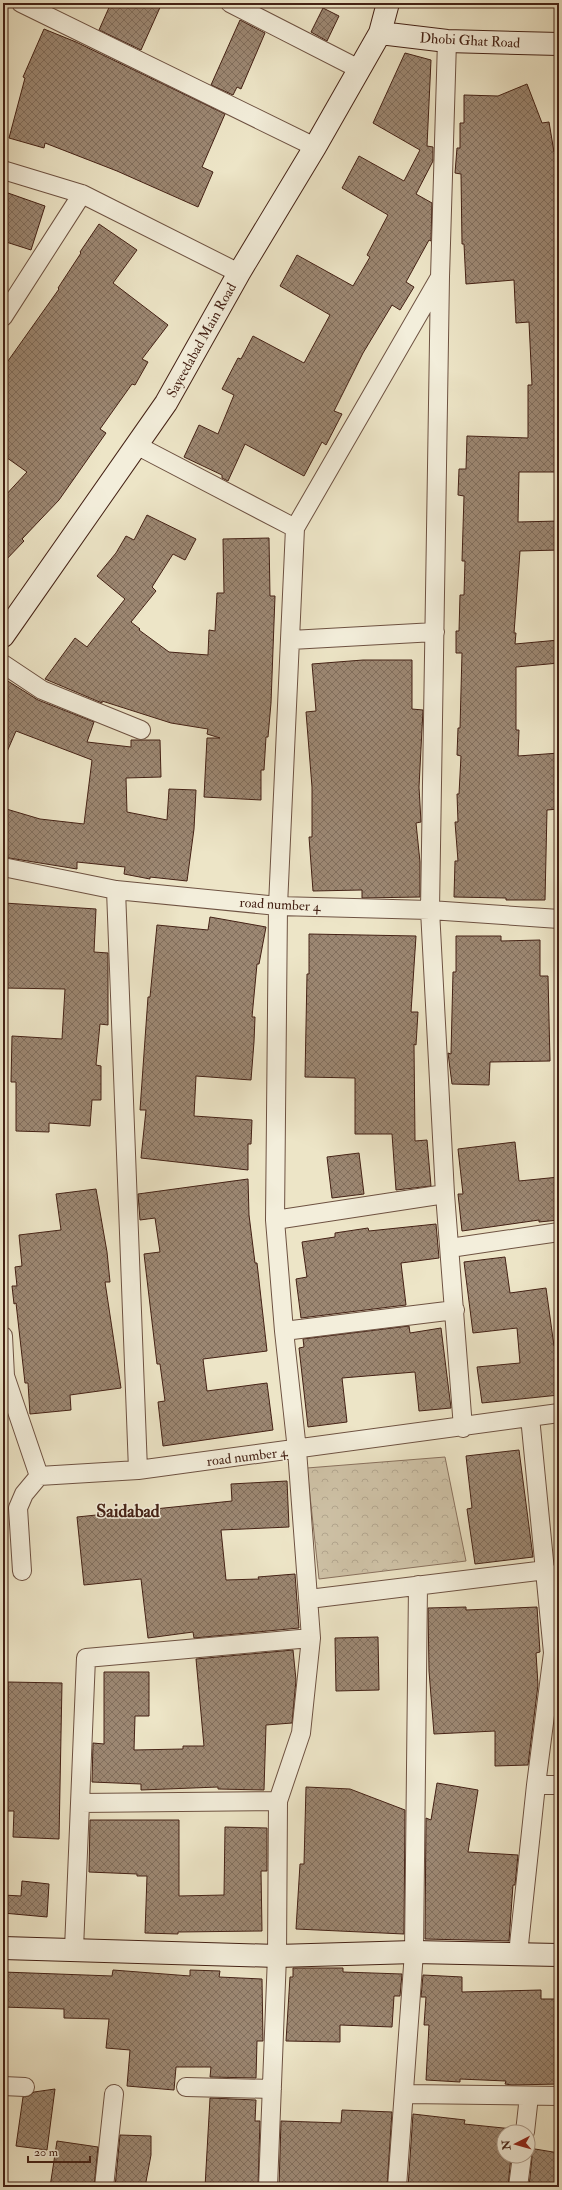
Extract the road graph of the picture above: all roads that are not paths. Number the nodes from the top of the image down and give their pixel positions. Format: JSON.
{"nodes":[{"id":1,"x":21,"y":3,"type":"edge"},
{"id":2,"x":230,"y":3,"type":"edge"},
{"id":3,"x":388,"y":3,"type":"edge"},
{"id":4,"x":255,"y":9,"type":"edge"},
{"id":5,"x":380,"y":32,"type":"junction"},
{"id":6,"x":447,"y":41,"type":"junction"},
{"id":7,"x":559,"y":44,"type":"edge"},
{"id":8,"x":359,"y":70,"type":"junction"},
{"id":9,"x":315,"y":147,"type":"junction"},
{"id":10,"x":3,"y":170,"type":"edge"},
{"id":11,"x":82,"y":194,"type":"junction"},
{"id":12,"x":239,"y":273,"type":"junction"},
{"id":13,"x":440,"y":277,"type":"junction"},
{"id":14,"x":3,"y":317,"type":"edge"},
{"id":15,"x":136,"y":445,"type":"junction"},
{"id":16,"x":295,"y":528,"type":"junction"},
{"id":17,"x":435,"y":632,"type":"junction"},
{"id":18,"x":3,"y":636,"type":"edge"},
{"id":19,"x":291,"y":640,"type":"junction"},
{"id":20,"x":3,"y":664,"type":"edge"},
{"id":21,"x":141,"y":730,"type":"dead end"},
{"id":22,"x":3,"y":867,"type":"edge"},
{"id":23,"x":116,"y":890,"type":"junction"},
{"id":24,"x":278,"y":906,"type":"junction"},
{"id":25,"x":430,"y":910,"type":"junction"},
{"id":26,"x":559,"y":919,"type":"edge"},
{"id":27,"x":446,"y":1194,"type":"junction"},
{"id":28,"x":275,"y":1220,"type":"junction"},
{"id":29,"x":559,"y":1232,"type":"edge"},
{"id":30,"x":450,"y":1248,"type":"junction"},
{"id":31,"x":455,"y":1310,"type":"junction"},
{"id":32,"x":284,"y":1331,"type":"junction"},
{"id":33,"x":3,"y":1336,"type":"edge"},
{"id":34,"x":4,"y":1376,"type":"edge"},
{"id":35,"x":559,"y":1413,"type":"edge"},
{"id":36,"x":530,"y":1417,"type":"junction"},
{"id":37,"x":463,"y":1428,"type":"junction"},
{"id":38,"x":297,"y":1450,"type":"junction"},
{"id":39,"x":138,"y":1470,"type":"junction"},
{"id":40,"x":39,"y":1476,"type":"junction"},
{"id":41,"x":546,"y":1570,"type":"junction"},
{"id":42,"x":22,"y":1571,"type":"dead end"},
{"id":43,"x":418,"y":1586,"type":"junction"},
{"id":44,"x":309,"y":1599,"type":"junction"},
{"id":45,"x":311,"y":1638,"type":"junction"},
{"id":46,"x":556,"y":1653,"type":"edge"},
{"id":47,"x":536,"y":1785,"type":"junction"},
{"id":48,"x":559,"y":1785,"type":"edge"},
{"id":49,"x":278,"y":1801,"type":"junction"},
{"id":50,"x":80,"y":1803,"type":"junction"},
{"id":51,"x":3,"y":1948,"type":"edge"},
{"id":52,"x":74,"y":1949,"type":"junction"},
{"id":53,"x":414,"y":1952,"type":"junction"},
{"id":54,"x":518,"y":1954,"type":"junction"},
{"id":55,"x":559,"y":1955,"type":"edge"},
{"id":56,"x":277,"y":1956,"type":"junction"},
{"id":57,"x":3,"y":2086,"type":"edge"},
{"id":58,"x":25,"y":2087,"type":"dead end"},
{"id":59,"x":186,"y":2087,"type":"dead end"},
{"id":60,"x":272,"y":2089,"type":"junction"},
{"id":61,"x":114,"y":2094,"type":"dead end"},
{"id":62,"x":405,"y":2094,"type":"junction"},
{"id":63,"x":529,"y":2096,"type":"junction"},
{"id":64,"x":559,"y":2096,"type":"edge"},
{"id":65,"x":525,"y":2124,"type":"edge"},
{"id":66,"x":521,"y":2164,"type":"edge"},
{"id":67,"x":104,"y":2187,"type":"edge"},
{"id":68,"x":268,"y":2187,"type":"edge"},
{"id":69,"x":398,"y":2187,"type":"edge"},
{"id":70,"x":518,"y":2187,"type":"edge"}],
"edges":[{"from":1,"to":9,"type":"street"},
{"from":2,"to":4,"type":"street"},
{"from":3,"to":5,"type":"main road","name":"Sayeedabad Main Road"},
{"from":4,"to":8,"type":"street"},
{"from":5,"to":6,"type":"main road","name":"Dhobi Ghat Road"},
{"from":5,"to":8,"type":"main road","name":"Sayeedabad Main Road"},
{"from":6,"to":7,"type":"main road","name":"Dhobi Ghat Road"},
{"from":6,"to":13,"type":"street"},
{"from":8,"to":9,"type":"main road","name":"Sayeedabad Main Road"},
{"from":9,"to":12,"type":"main road","name":"Sayeedabad Main Road"},
{"from":10,"to":11,"type":"street"},
{"from":11,"to":12,"type":"street"},
{"from":11,"to":14,"type":"street"},
{"from":12,"to":15,"type":"main road","name":"Sayeedabad Main Road"},
{"from":13,"to":16,"type":"street"},
{"from":13,"to":17,"type":"street"},
{"from":15,"to":16,"type":"street"},
{"from":15,"to":18,"type":"main road","name":"Sayeedabad Main Road"},
{"from":16,"to":19,"type":"street"},
{"from":17,"to":19,"type":"street"},
{"from":17,"to":25,"type":"street"},
{"from":19,"to":24,"type":"street"},
{"from":20,"to":21,"type":"street"},
{"from":22,"to":23,"type":"street","name":"road number 4"},
{"from":23,"to":24,"type":"street","name":"road number 4"},
{"from":23,"to":39,"type":"street"},
{"from":24,"to":25,"type":"street","name":"road number 4"},
{"from":24,"to":28,"type":"street"},
{"from":25,"to":26,"type":"street","name":"road number 4"},
{"from":25,"to":27,"type":"street"},
{"from":27,"to":28,"type":"street"},
{"from":27,"to":30,"type":"street"},
{"from":28,"to":32,"type":"street"},
{"from":29,"to":30,"type":"street"},
{"from":30,"to":31,"type":"street"},
{"from":31,"to":32,"type":"street"},
{"from":31,"to":37,"type":"street"},
{"from":32,"to":38,"type":"street"},
{"from":33,"to":34,"type":"street"},
{"from":34,"to":40,"type":"street"},
{"from":35,"to":36,"type":"street","name":"road number 4"},
{"from":36,"to":37,"type":"street","name":"road number 4"},
{"from":36,"to":41,"type":"street"},
{"from":37,"to":38,"type":"street","name":"road number 4"},
{"from":38,"to":39,"type":"street","name":"road number 4"},
{"from":38,"to":44,"type":"street"},
{"from":39,"to":40,"type":"street","name":"road number 4"},
{"from":40,"to":42,"type":"street"},
{"from":41,"to":43,"type":"street"},
{"from":41,"to":46,"type":"street"},
{"from":43,"to":44,"type":"street"},
{"from":43,"to":53,"type":"street"},
{"from":44,"to":45,"type":"street"},
{"from":45,"to":49,"type":"street"},
{"from":45,"to":50,"type":"street"},
{"from":46,"to":47,"type":"street"},
{"from":47,"to":48,"type":"street"},
{"from":47,"to":54,"type":"street"},
{"from":49,"to":50,"type":"street"},
{"from":49,"to":56,"type":"street"},
{"from":50,"to":52,"type":"street"},
{"from":51,"to":52,"type":"main road"},
{"from":52,"to":56,"type":"main road"},
{"from":53,"to":54,"type":"main road"},
{"from":53,"to":56,"type":"main road"},
{"from":53,"to":62,"type":"street"},
{"from":54,"to":55,"type":"main road"},
{"from":56,"to":60,"type":"street"},
{"from":57,"to":58,"type":"street"},
{"from":59,"to":60,"type":"street"},
{"from":60,"to":68,"type":"street"},
{"from":61,"to":67,"type":"street"},
{"from":62,"to":63,"type":"street"},
{"from":62,"to":69,"type":"street"},
{"from":63,"to":64,"type":"street"},
{"from":63,"to":65,"type":"street"},
{"from":66,"to":70,"type":"street"}]}
